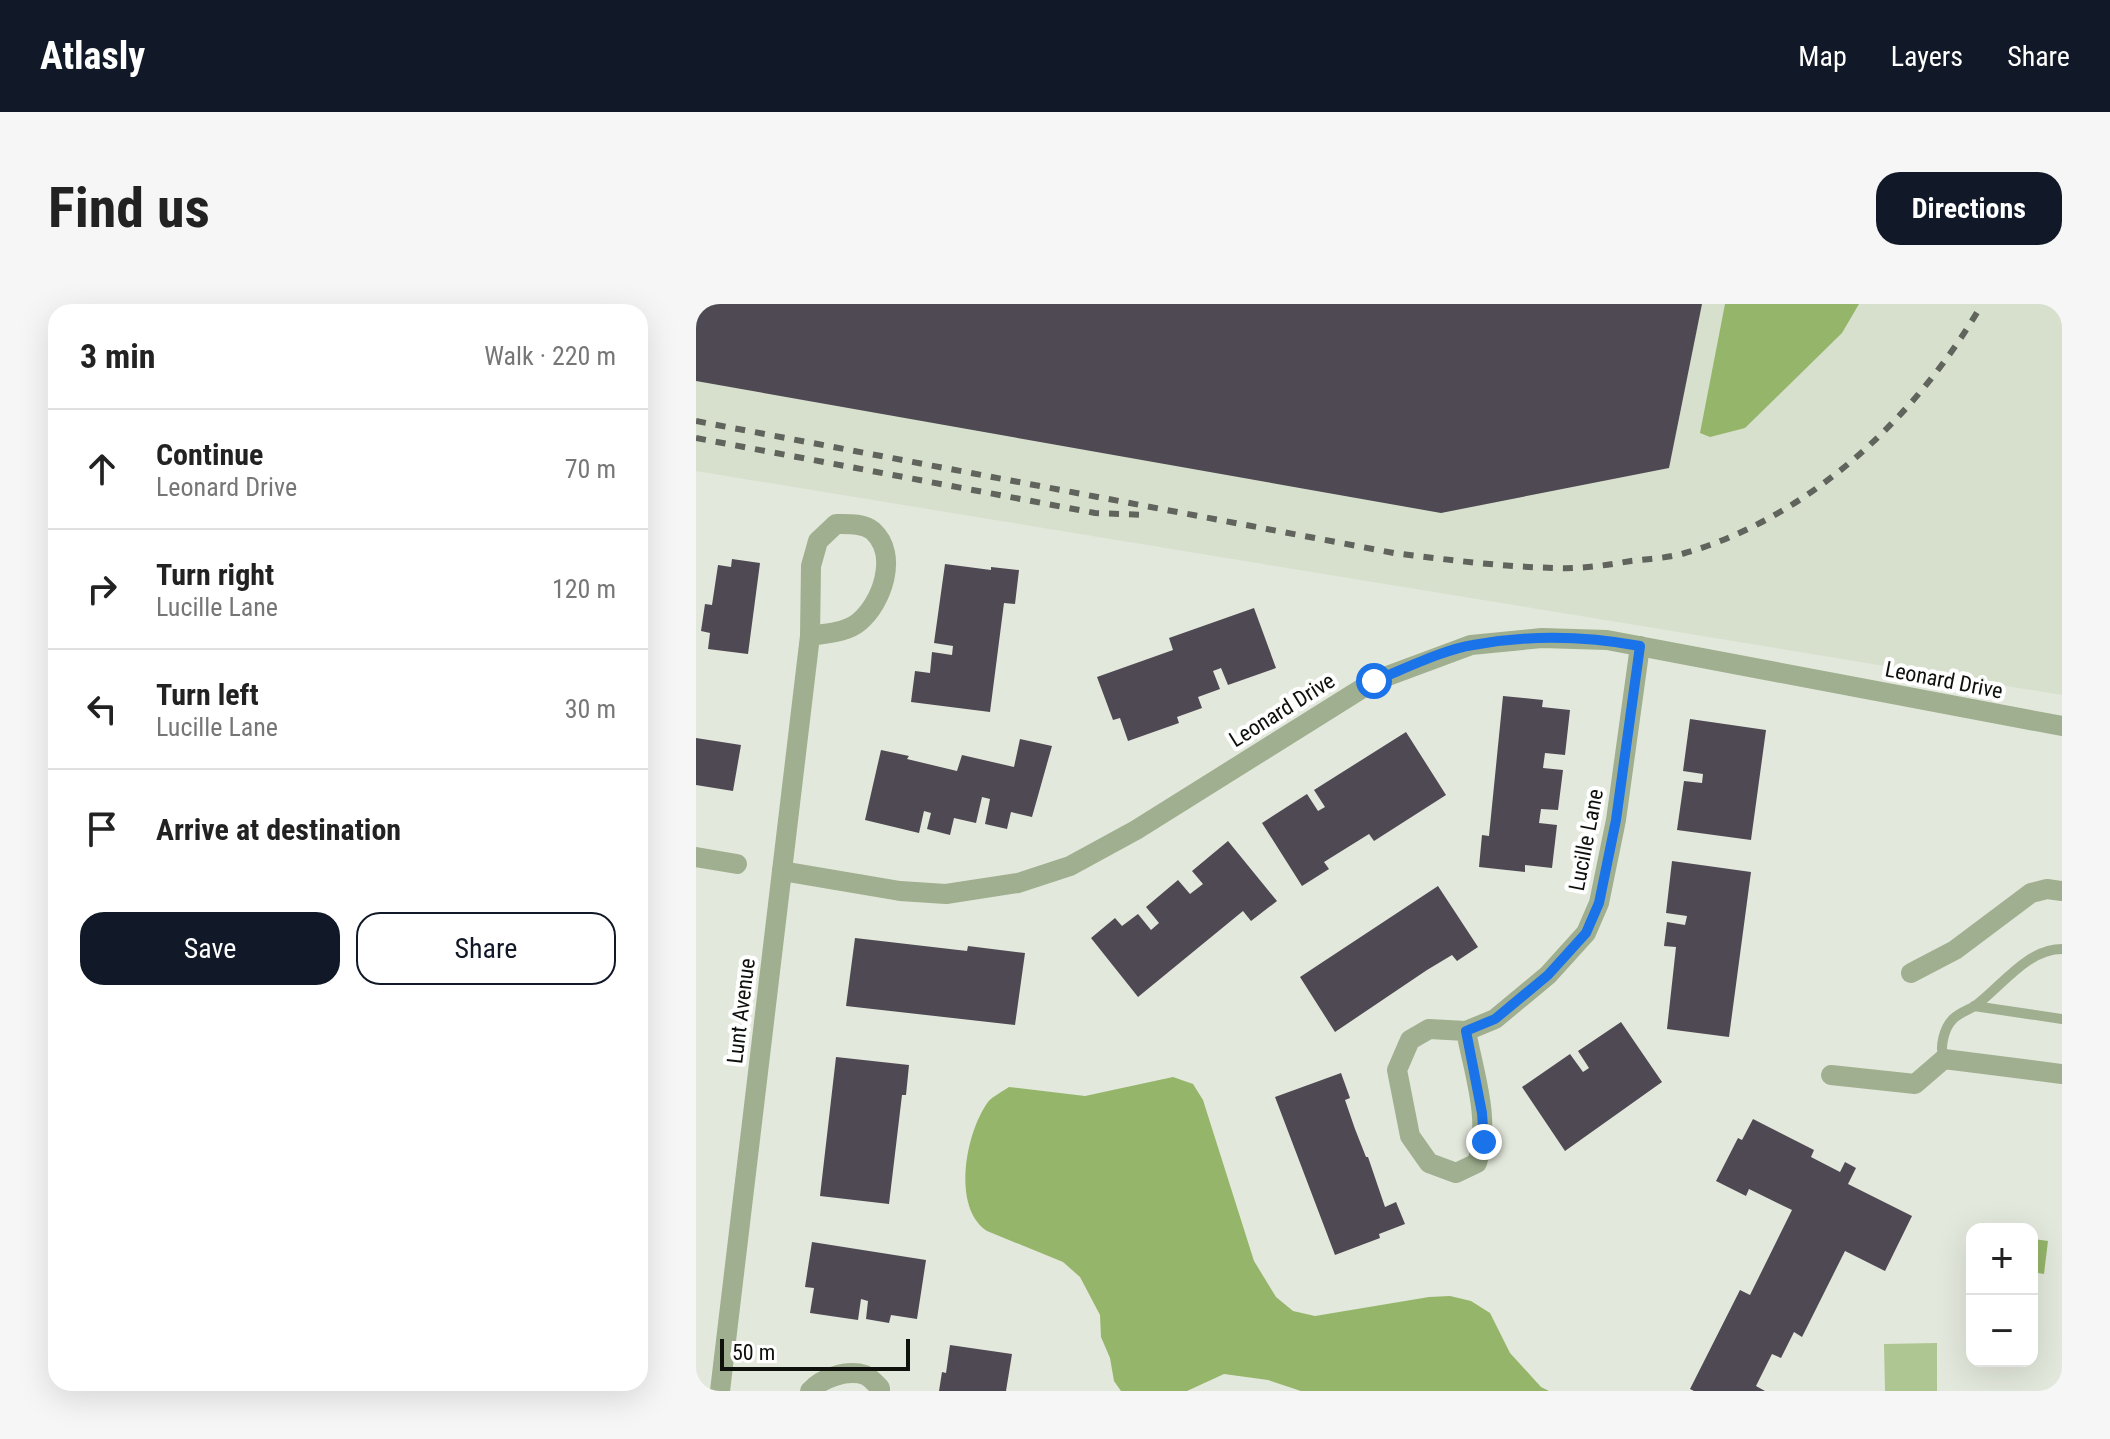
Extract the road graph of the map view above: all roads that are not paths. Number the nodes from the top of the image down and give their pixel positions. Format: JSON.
{"nodes":[{"id":1,"x":810,"y":636,"type":"junction"},
{"id":2,"x":1640,"y":646,"type":"junction"},
{"id":3,"x":2062,"y":726,"type":"edge"},
{"id":4,"x":696,"y":857,"type":"edge"},
{"id":5,"x":737,"y":864,"type":"dead end"},
{"id":6,"x":782,"y":871,"type":"junction"},
{"id":7,"x":2062,"y":891,"type":"edge"},
{"id":8,"x":2062,"y":949,"type":"edge"},
{"id":9,"x":1911,"y":973,"type":"dead end"},
{"id":10,"x":1974,"y":1006,"type":"junction"},
{"id":11,"x":2062,"y":1019,"type":"edge"},
{"id":12,"x":1466,"y":1031,"type":"junction"},
{"id":13,"x":1944,"y":1059,"type":"junction"},
{"id":14,"x":2062,"y":1074,"type":"edge"},
{"id":15,"x":1831,"y":1075,"type":"dead end"},
{"id":16,"x":720,"y":1391,"type":"edge"},
{"id":17,"x":810,"y":1391,"type":"edge"},
{"id":18,"x":880,"y":1391,"type":"edge"}],
"edges":[{"from":1,"to":1,"type":"street","name":"Lunt Avenue"},
{"from":1,"to":6,"type":"street","name":"Lunt Avenue"},
{"from":2,"to":3,"type":"street","name":"Leonard Drive"},
{"from":2,"to":6,"type":"street","name":"Leonard Drive"},
{"from":2,"to":12,"type":"street","name":"Lucille Lane"},
{"from":4,"to":5,"type":"street"},
{"from":6,"to":16,"type":"street","name":"Lunt Avenue"},
{"from":7,"to":9,"type":"street"},
{"from":8,"to":10,"type":"lane"},
{"from":10,"to":11,"type":"lane"},
{"from":10,"to":13,"type":"lane"},
{"from":12,"to":12,"type":"street","name":"Lucille Lane"},
{"from":13,"to":14,"type":"street"},
{"from":13,"to":15,"type":"street"},
{"from":17,"to":18,"type":"street"}]}
